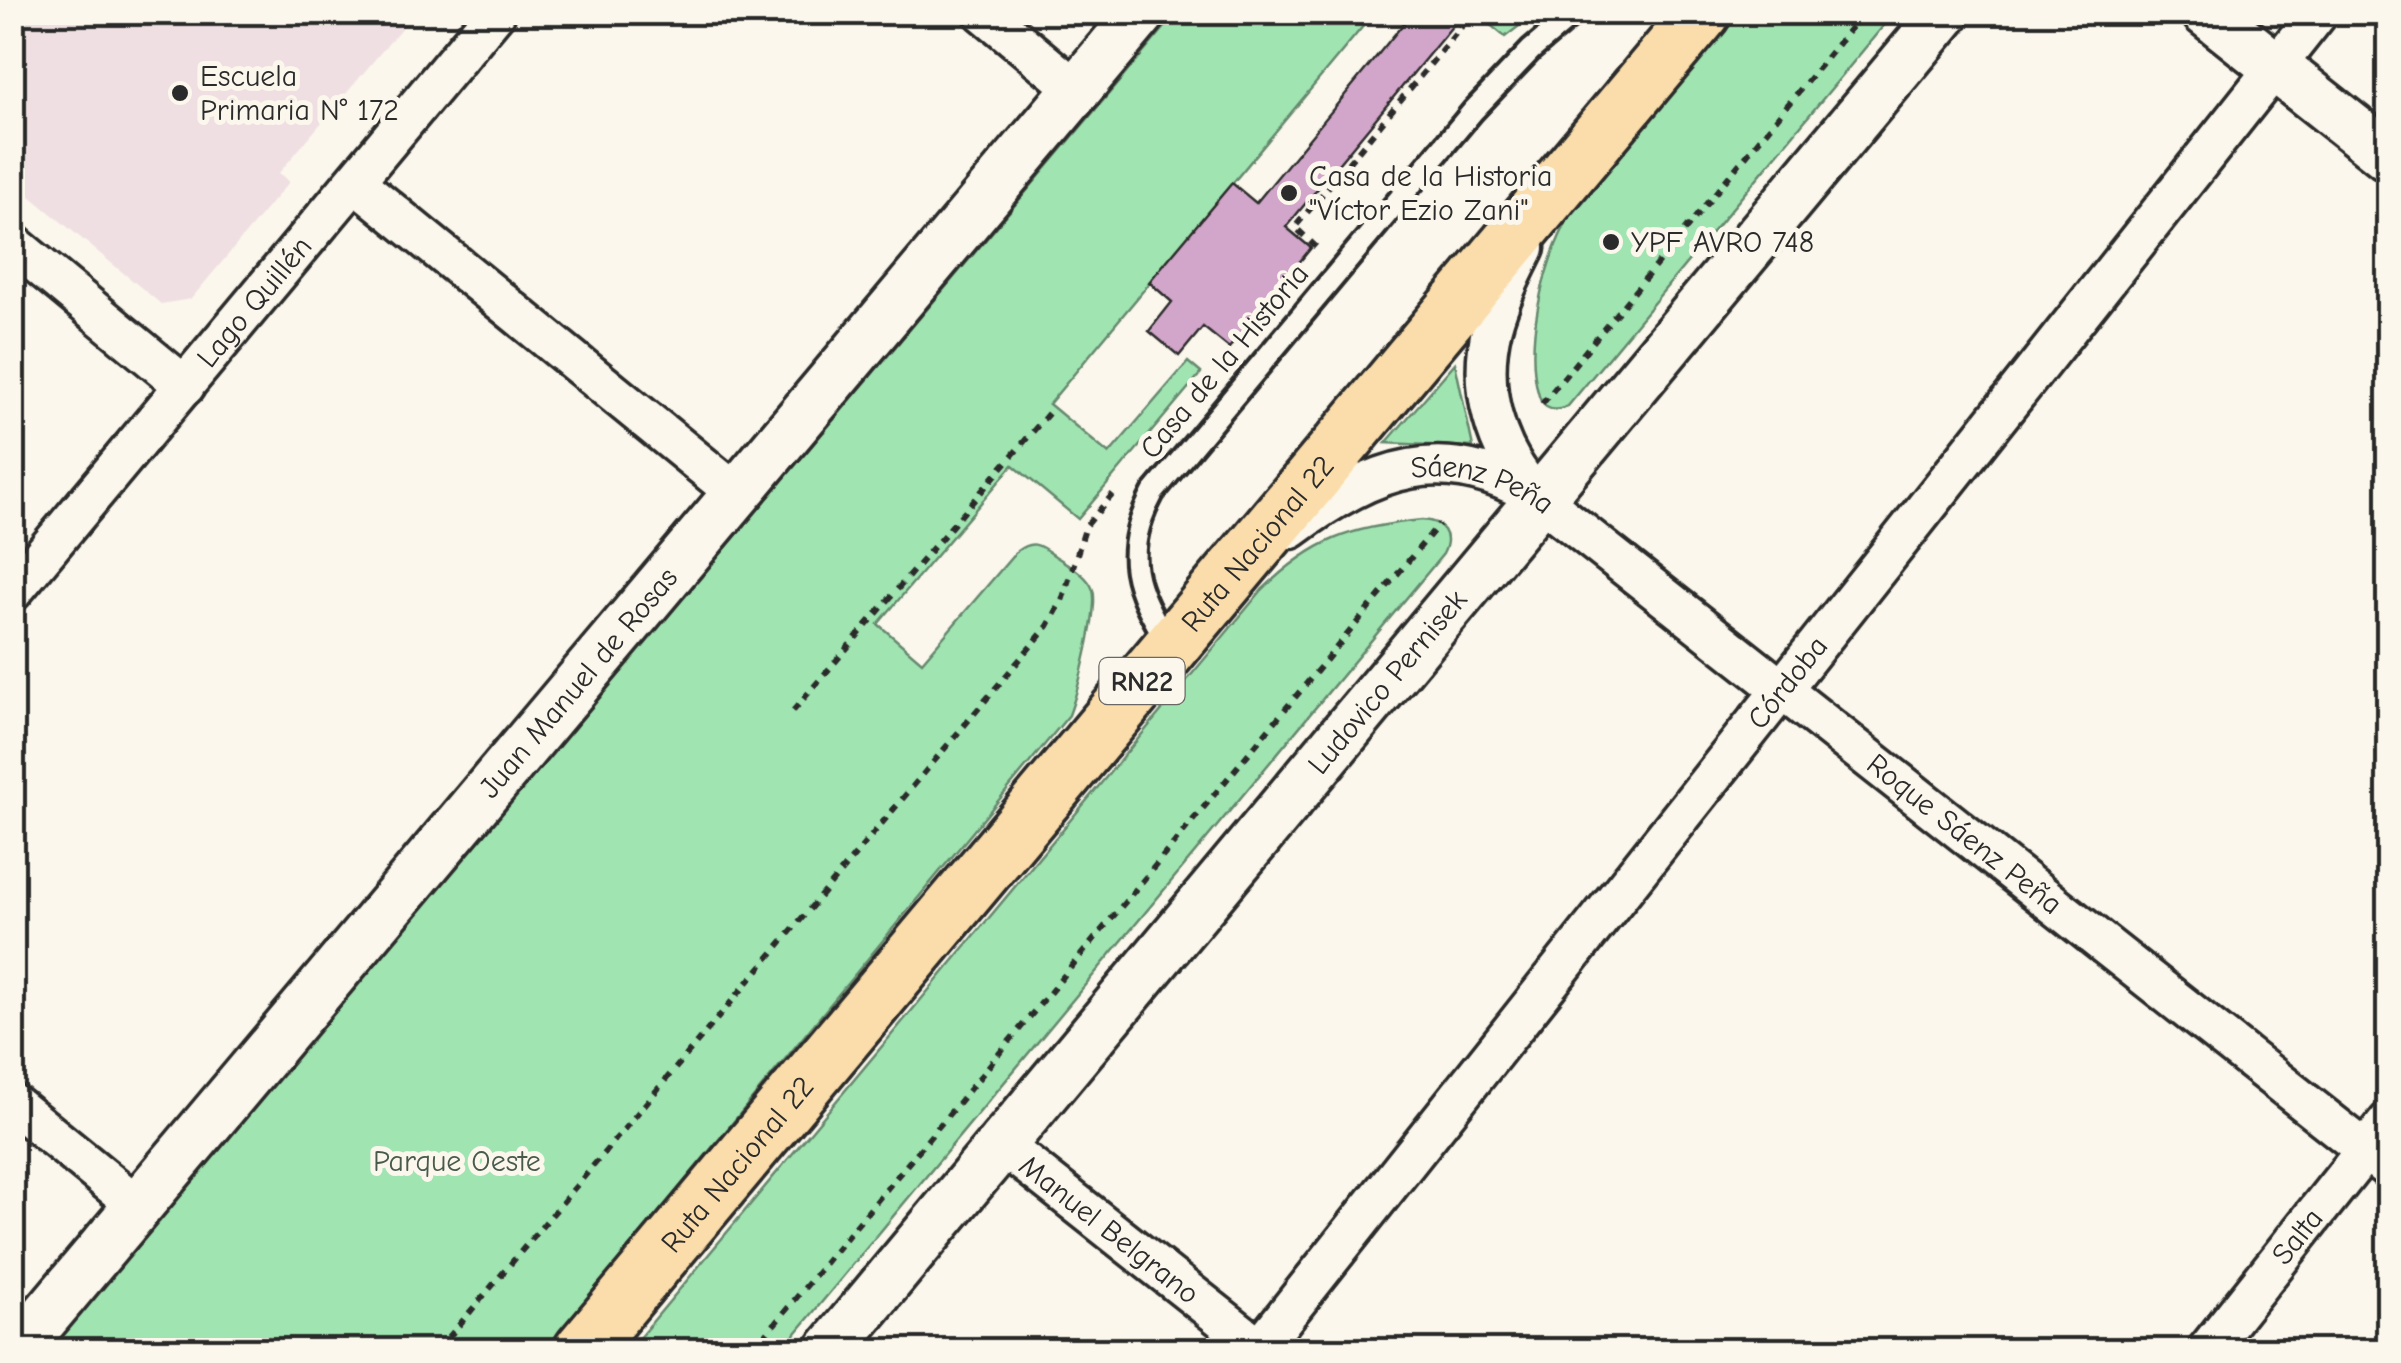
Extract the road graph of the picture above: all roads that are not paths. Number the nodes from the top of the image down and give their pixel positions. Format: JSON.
{"nodes":[{"id":1,"x":496,"y":12,"type":"edge"},
{"id":2,"x":983,"y":12,"type":"edge"},
{"id":3,"x":1142,"y":12,"type":"edge"},
{"id":4,"x":1576,"y":12,"type":"edge"},
{"id":5,"x":1702,"y":12,"type":"edge"},
{"id":6,"x":1946,"y":12,"type":"edge"},
{"id":7,"x":2206,"y":12,"type":"edge"},
{"id":8,"x":2319,"y":12,"type":"edge"},
{"id":9,"x":2276,"y":67,"type":"junction"},
{"id":10,"x":1076,"y":90,"type":"junction"},
{"id":11,"x":2388,"y":156,"type":"edge"},
{"id":12,"x":355,"y":182,"type":"junction"},
{"id":13,"x":1552,"y":192,"type":"junction"},
{"id":14,"x":12,"y":243,"type":"edge"},
{"id":15,"x":185,"y":386,"type":"junction"},
{"id":16,"x":737,"y":494,"type":"junction"},
{"id":17,"x":1540,"y":499,"type":"junction"},
{"id":18,"x":1237,"y":569,"type":"junction"},
{"id":19,"x":12,"y":592,"type":"edge"},
{"id":20,"x":1171,"y":647,"type":"junction"},
{"id":21,"x":1782,"y":690,"type":"junction"},
{"id":22,"x":12,"y":1103,"type":"edge"},
{"id":23,"x":1002,"y":1144,"type":"junction"},
{"id":24,"x":2381,"y":1147,"type":"edge"},
{"id":25,"x":138,"y":1206,"type":"junction"},
{"id":26,"x":17,"y":1350,"type":"edge"},
{"id":27,"x":582,"y":1350,"type":"edge"},
{"id":28,"x":830,"y":1350,"type":"edge"},
{"id":29,"x":1260,"y":1350,"type":"edge"},
{"id":30,"x":2207,"y":1350,"type":"edge"}],
"edges":[{"from":1,"to":12,"type":"street","name":"Lago Quillén"},
{"from":2,"to":10,"type":"street"},
{"from":3,"to":10,"type":"street","name":"Juan Manuel de Rosas"},
{"from":4,"to":20,"type":"lane","name":"Casa de la Historia"},
{"from":5,"to":13,"type":"highway","name":"Ruta Nacional 22","number":"RN22"},
{"from":6,"to":17,"type":"street","name":"Ludovico Pernisek"},
{"from":7,"to":9,"type":"street"},
{"from":8,"to":9,"type":"street","name":"Córdoba"},
{"from":9,"to":11,"type":"street"},
{"from":9,"to":21,"type":"street","name":"Córdoba"},
{"from":10,"to":16,"type":"street","name":"Juan Manuel de Rosas"},
{"from":12,"to":15,"type":"street","name":"Lago Quillén"},
{"from":12,"to":16,"type":"street"},
{"from":13,"to":17,"type":"street","name":"Sáenz Peña"},
{"from":13,"to":18,"type":"highway","name":"Ruta Nacional 22","number":"RN22"},
{"from":14,"to":15,"type":"street"},
{"from":15,"to":19,"type":"street","name":"Lago Quillén"},
{"from":16,"to":25,"type":"street","name":"Juan Manuel de Rosas"},
{"from":17,"to":18,"type":"street","name":"Sáenz Peña"},
{"from":17,"to":21,"type":"street","name":"Roque Sáenz Peña"},
{"from":17,"to":23,"type":"street","name":"Ludovico Pernisek"},
{"from":18,"to":20,"type":"highway","name":"Ruta Nacional 22","number":"RN22"},
{"from":20,"to":27,"type":"highway","name":"Ruta Nacional 22","number":"RN22"},
{"from":21,"to":24,"type":"street","name":"Roque Sáenz Peña"},
{"from":21,"to":29,"type":"street","name":"Córdoba"},
{"from":22,"to":25,"type":"street"},
{"from":23,"to":28,"type":"street","name":"Ludovico Pernisek"},
{"from":23,"to":29,"type":"street","name":"Manuel Belgrano"},
{"from":24,"to":30,"type":"street","name":"Salta"},
{"from":25,"to":26,"type":"street","name":"Juan Manuel de Rosas"}]}
